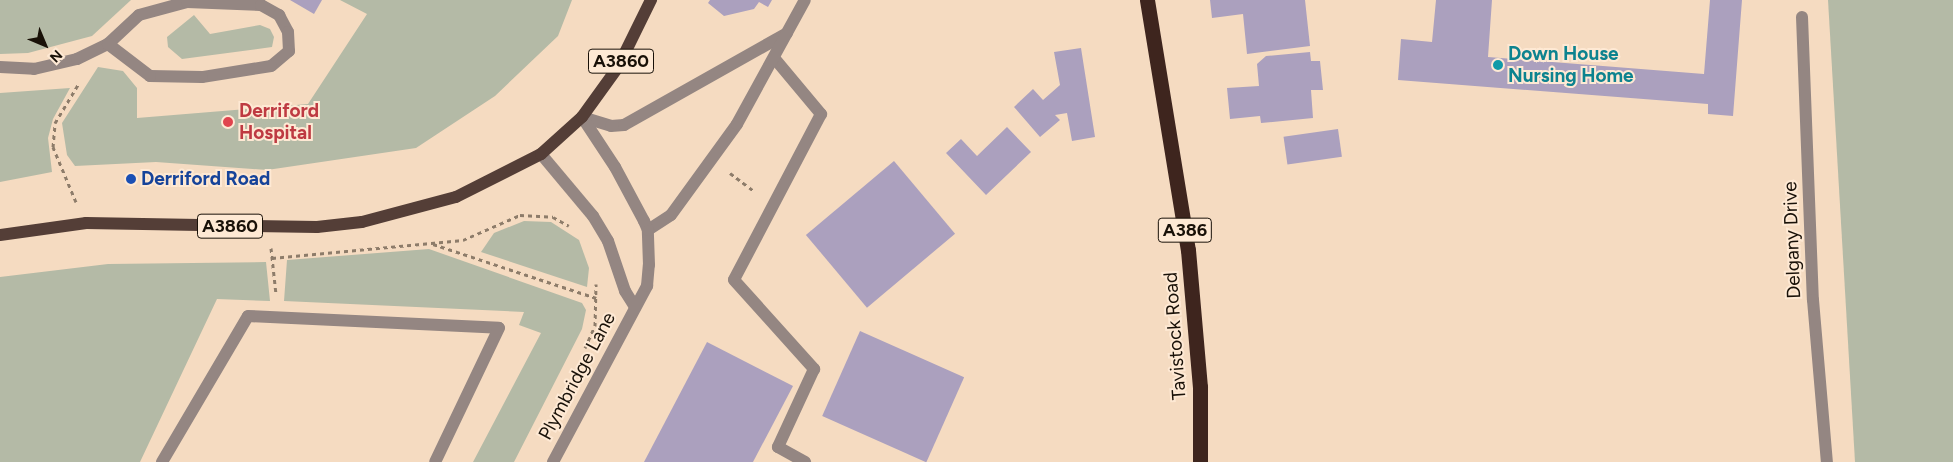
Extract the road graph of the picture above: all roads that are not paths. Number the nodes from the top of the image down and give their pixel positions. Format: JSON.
{"nodes":[{"id":1,"x":651,"y":0,"type":"edge"},
{"id":2,"x":805,"y":0,"type":"edge"},
{"id":3,"x":1147,"y":0,"type":"edge"},
{"id":4,"x":1802,"y":17,"type":"dead end"},
{"id":5,"x":787,"y":33,"type":"junction"},
{"id":6,"x":108,"y":44,"type":"junction"},
{"id":7,"x":775,"y":59,"type":"junction"},
{"id":8,"x":0,"y":67,"type":"edge"},
{"id":9,"x":582,"y":117,"type":"junction"},
{"id":10,"x":541,"y":154,"type":"junction"},
{"id":11,"x":648,"y":230,"type":"junction"},
{"id":12,"x":0,"y":234,"type":"edge"},
{"id":13,"x":635,"y":307,"type":"junction"},
{"id":14,"x":162,"y":462,"type":"edge"},
{"id":15,"x":434,"y":462,"type":"edge"},
{"id":16,"x":553,"y":462,"type":"edge"},
{"id":17,"x":805,"y":462,"type":"edge"},
{"id":18,"x":1200,"y":462,"type":"edge"},
{"id":19,"x":1827,"y":462,"type":"edge"}],
"edges":[{"from":1,"to":9,"type":"main road","number":"A3860"},
{"from":2,"to":5,"type":"street"},
{"from":3,"to":18,"type":"highway","name":"Tavistock Road","number":"A386"},
{"from":4,"to":19,"type":"street","name":"Delgany Drive"},
{"from":5,"to":7,"type":"street"},
{"from":5,"to":9,"type":"street"},
{"from":6,"to":6,"type":"street"},
{"from":6,"to":8,"type":"street"},
{"from":7,"to":11,"type":"street"},
{"from":7,"to":17,"type":"street"},
{"from":9,"to":10,"type":"main road","number":"A3860"},
{"from":9,"to":11,"type":"street","name":"Plymbridge Lane"},
{"from":10,"to":12,"type":"main road","number":"A3860"},
{"from":10,"to":13,"type":"street","name":"Plymbridge Lane"},
{"from":11,"to":13,"type":"street","name":"Plymbridge Lane"},
{"from":13,"to":16,"type":"street","name":"Plymbridge Lane"},
{"from":14,"to":15,"type":"street"}]}
